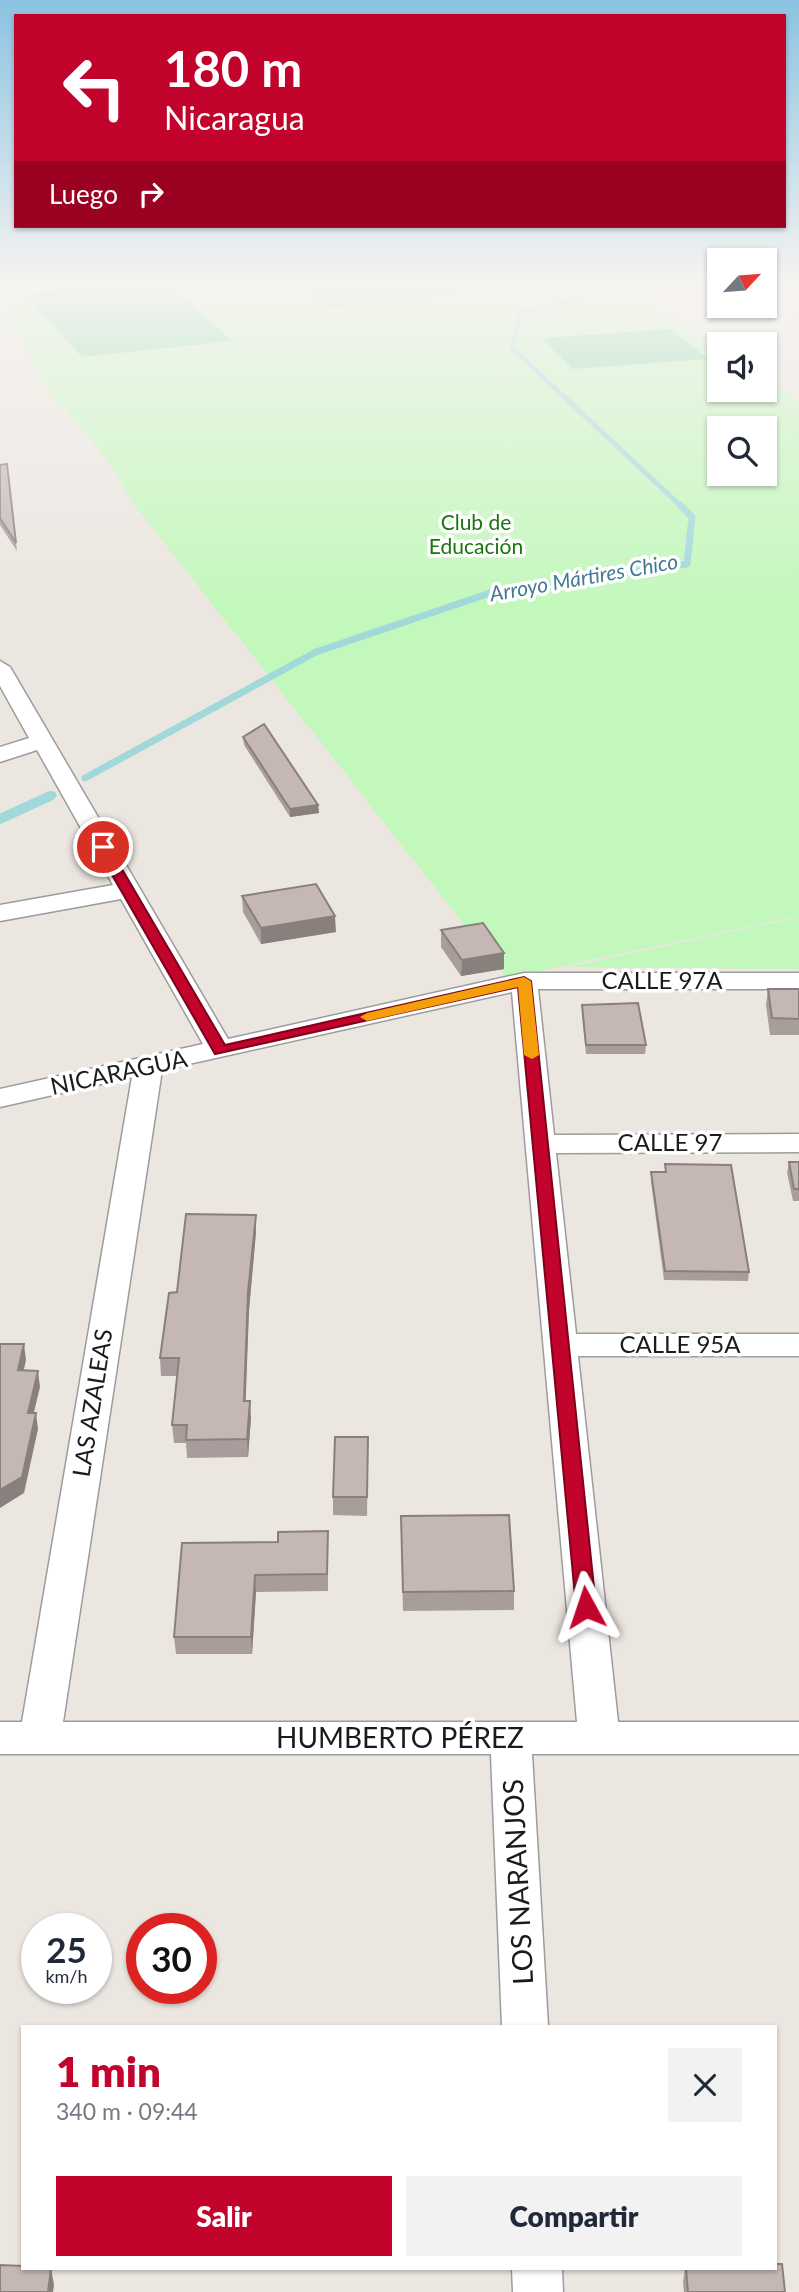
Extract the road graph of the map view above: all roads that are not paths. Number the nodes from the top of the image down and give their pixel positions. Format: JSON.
{"nodes":[{"id":1,"x":0,"y":667,"type":"edge"},
{"id":2,"x":41,"y":741,"type":"junction"},
{"id":3,"x":0,"y":755,"type":"edge"},
{"id":4,"x":127,"y":890,"type":"junction"},
{"id":5,"x":0,"y":913,"type":"edge"},
{"id":6,"x":524,"y":981,"type":"junction"},
{"id":7,"x":799,"y":981,"type":"edge"},
{"id":8,"x":220,"y":1051,"type":"junction"},
{"id":9,"x":148,"y":1067,"type":"junction"},
{"id":10,"x":0,"y":1098,"type":"edge"},
{"id":11,"x":799,"y":1143,"type":"edge"},
{"id":12,"x":541,"y":1144,"type":"junction"},
{"id":13,"x":560,"y":1345,"type":"junction"},
{"id":14,"x":799,"y":1345,"type":"edge"},
{"id":15,"x":0,"y":1738,"type":"edge"},
{"id":16,"x":40,"y":1738,"type":"junction"},
{"id":17,"x":511,"y":1738,"type":"junction"},
{"id":18,"x":599,"y":1738,"type":"junction"},
{"id":19,"x":799,"y":1738,"type":"edge"},
{"id":20,"x":525,"y":2025,"type":"edge"},
{"id":21,"x":537,"y":2270,"type":"edge"},
{"id":22,"x":538,"y":2292,"type":"edge"}],
"edges":[{"from":1,"to":2,"type":"street"},
{"from":2,"to":3,"type":"street"},
{"from":2,"to":4,"type":"street"},
{"from":4,"to":5,"type":"street"},
{"from":4,"to":8,"type":"street"},
{"from":6,"to":7,"type":"street","name":"CALLE 97A"},
{"from":6,"to":8,"type":"street","name":"NICARAGUA"},
{"from":6,"to":12,"type":"street"},
{"from":8,"to":9,"type":"street","name":"NICARAGUA"},
{"from":9,"to":10,"type":"street","name":"NICARAGUA"},
{"from":9,"to":16,"type":"street","name":"LAS AZALEAS"},
{"from":11,"to":12,"type":"street","name":"CALLE 97"},
{"from":12,"to":13,"type":"street"},
{"from":13,"to":14,"type":"street","name":"CALLE 95A"},
{"from":13,"to":18,"type":"street"},
{"from":15,"to":16,"type":"street","name":"HUMBERTO PÉREZ"},
{"from":16,"to":17,"type":"street","name":"HUMBERTO PÉREZ"},
{"from":17,"to":18,"type":"street","name":"HUMBERTO PÉREZ"},
{"from":17,"to":20,"type":"street","name":"LOS NARANJOS"},
{"from":18,"to":19,"type":"street","name":"HUMBERTO PÉREZ"},
{"from":21,"to":22,"type":"street"}]}
